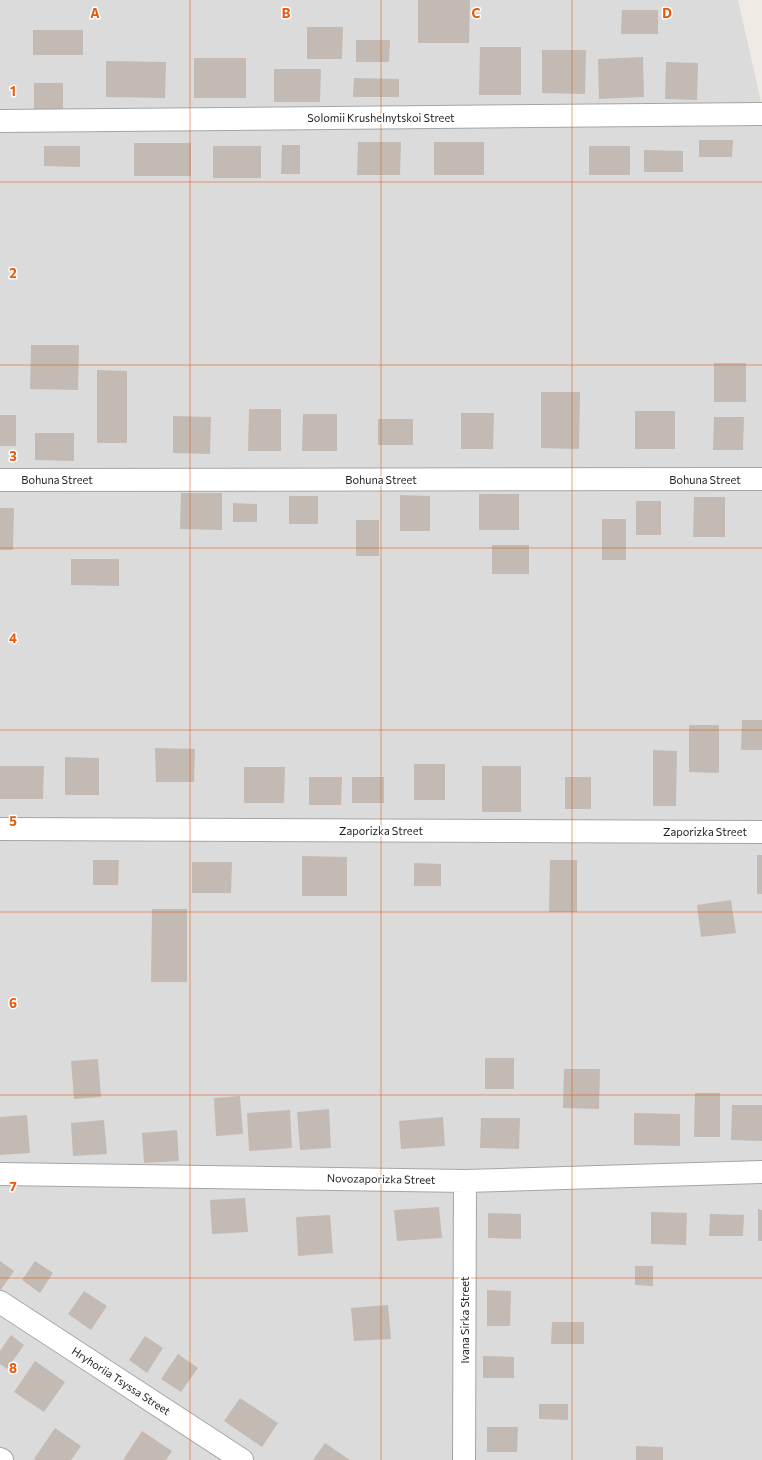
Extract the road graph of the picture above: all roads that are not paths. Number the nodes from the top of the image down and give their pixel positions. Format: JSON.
{"nodes":[{"id":1,"x":762,"y":114,"type":"edge"},
{"id":2,"x":0,"y":121,"type":"edge"},
{"id":3,"x":0,"y":480,"type":"edge"},
{"id":4,"x":762,"y":480,"type":"edge"},
{"id":5,"x":0,"y":829,"type":"edge"},
{"id":6,"x":762,"y":832,"type":"edge"},
{"id":7,"x":762,"y":1172,"type":"edge"},
{"id":8,"x":0,"y":1174,"type":"edge"},
{"id":9,"x":465,"y":1181,"type":"junction"},
{"id":10,"x":0,"y":1302,"type":"edge"},
{"id":11,"x":242,"y":1460,"type":"edge"},
{"id":12,"x":464,"y":1460,"type":"edge"}],
"edges":[{"from":1,"to":2,"type":"street","name":"Solomii Krushelnytskoi Street"},
{"from":3,"to":4,"type":"street","name":"Bohuna Street"},
{"from":5,"to":6,"type":"street","name":"Zaporizka Street"},
{"from":7,"to":9,"type":"street","name":"Novozaporizka Street"},
{"from":8,"to":9,"type":"street","name":"Novozaporizka Street"},
{"from":9,"to":12,"type":"street","name":"Ivana Sirka Street"},
{"from":10,"to":11,"type":"street","name":"Hryhoriia Tsyssa Street"}]}
